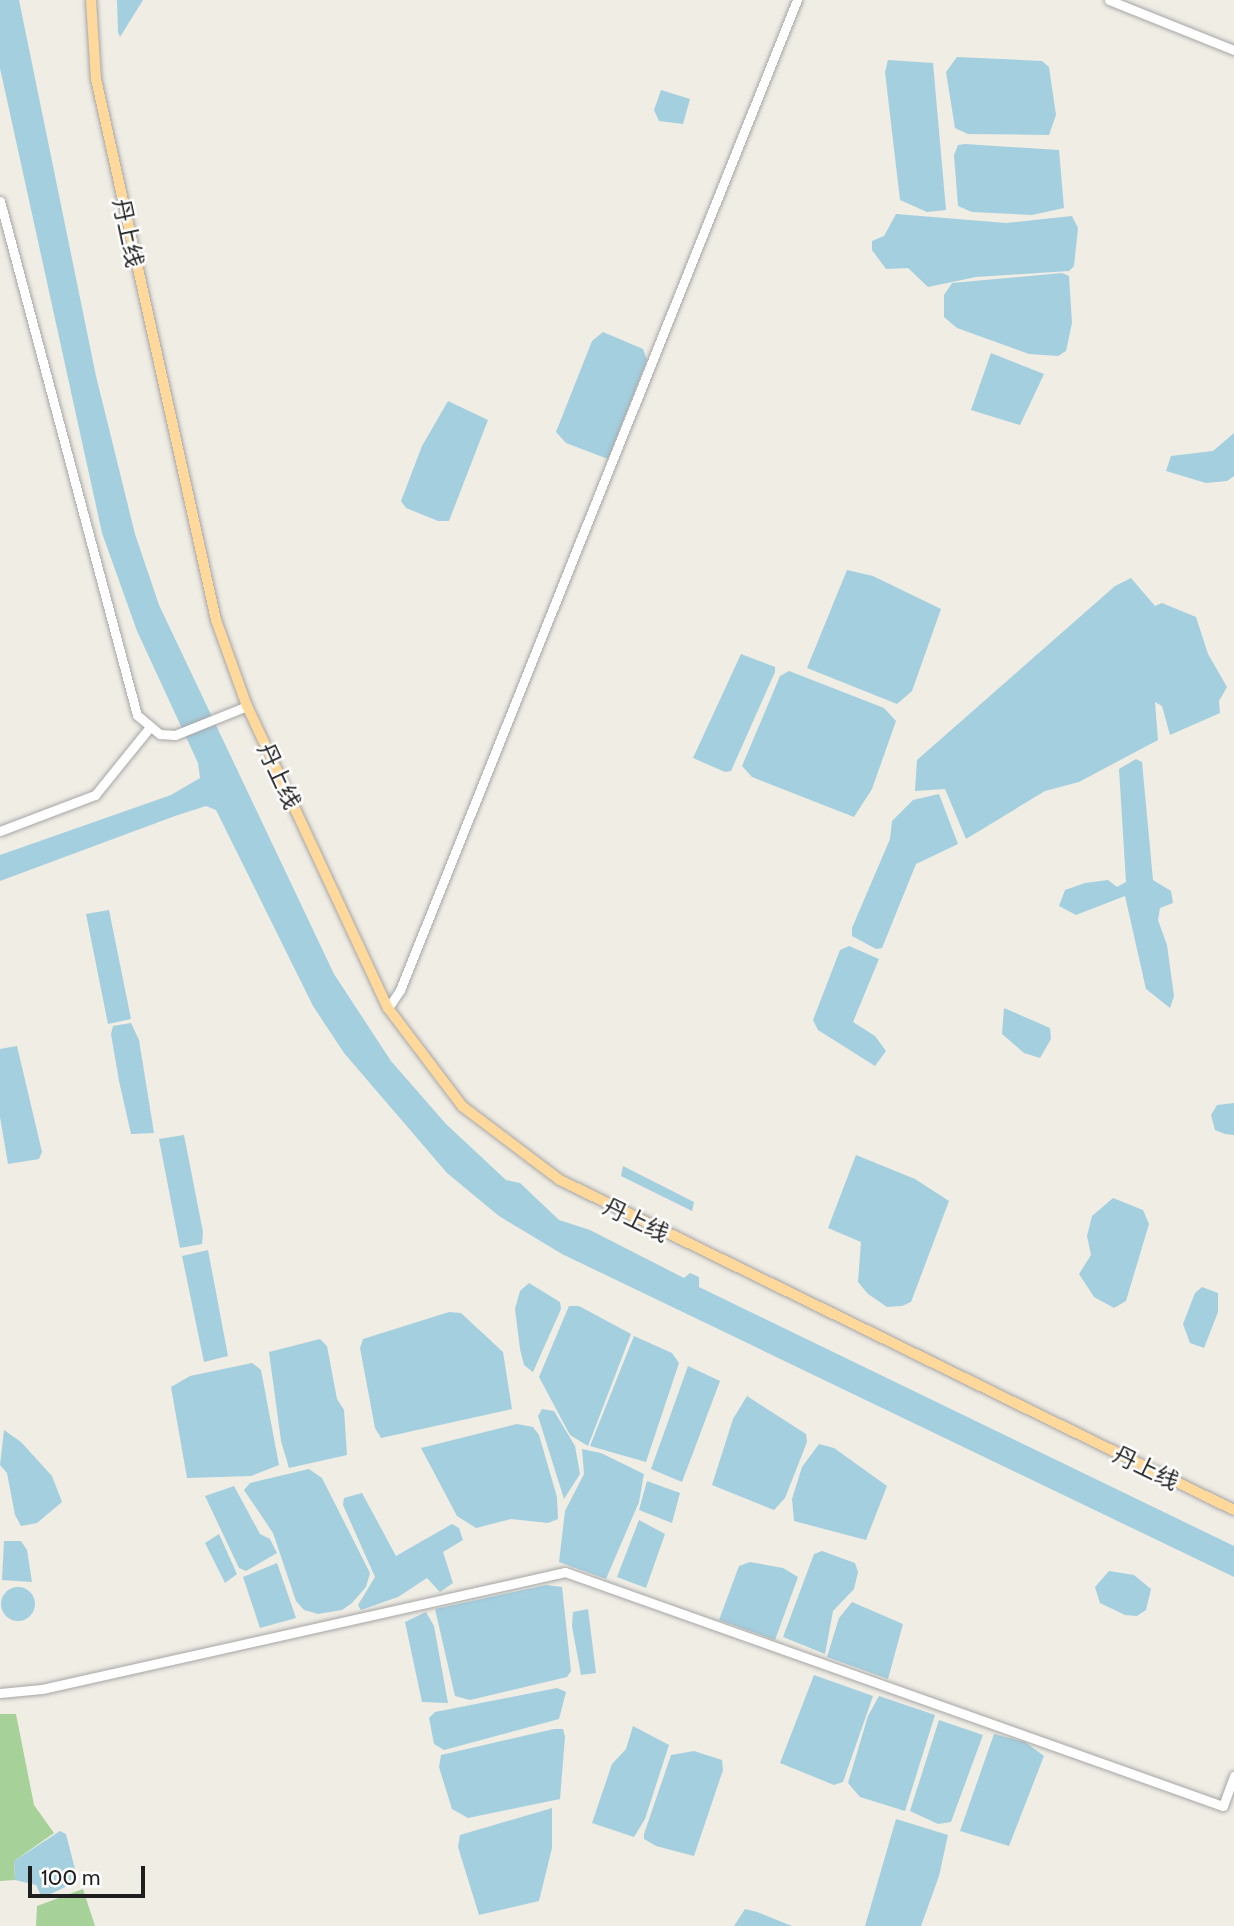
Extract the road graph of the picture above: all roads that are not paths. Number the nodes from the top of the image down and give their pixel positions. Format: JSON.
{"nodes":[{"id":1,"x":92,"y":0,"type":"edge"},
{"id":2,"x":797,"y":0,"type":"edge"},
{"id":3,"x":1109,"y":0,"type":"edge"},
{"id":4,"x":1234,"y":50,"type":"edge"},
{"id":5,"x":0,"y":201,"type":"edge"},
{"id":6,"x":247,"y":706,"type":"junction"},
{"id":7,"x":149,"y":728,"type":"junction"},
{"id":8,"x":0,"y":831,"type":"edge"},
{"id":9,"x":388,"y":1008,"type":"junction"},
{"id":10,"x":1234,"y":1510,"type":"edge"},
{"id":11,"x":0,"y":1693,"type":"edge"},
{"id":12,"x":1234,"y":1776,"type":"edge"}],
"edges":[{"from":1,"to":6,"type":"main road","name":"丹上线"},
{"from":2,"to":9,"type":"street"},
{"from":3,"to":4,"type":"street"},
{"from":5,"to":7,"type":"street"},
{"from":6,"to":7,"type":"street"},
{"from":6,"to":9,"type":"main road","name":"丹上线"},
{"from":7,"to":8,"type":"street"},
{"from":9,"to":10,"type":"main road","name":"丹上线"},
{"from":11,"to":12,"type":"street"}]}
